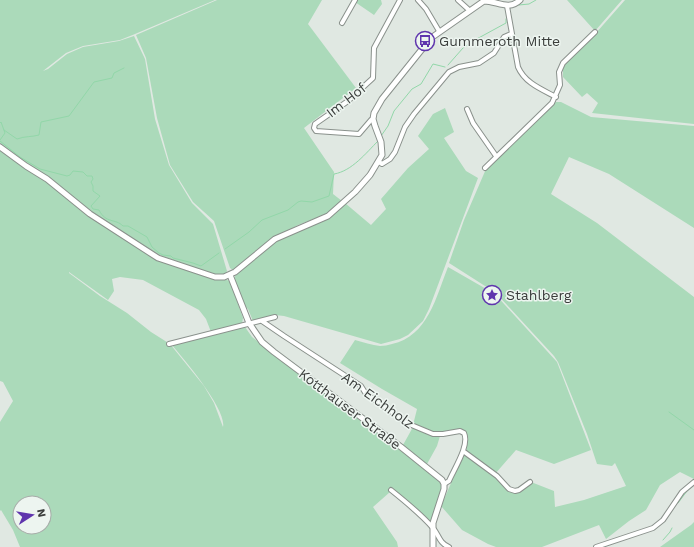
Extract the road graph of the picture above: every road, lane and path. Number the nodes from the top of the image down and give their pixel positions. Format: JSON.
{"nodes":[{"id":1,"x":355,"y":0,"type":"edge"},
{"id":2,"x":400,"y":0,"type":"edge"},
{"id":3,"x":418,"y":0,"type":"edge"},
{"id":4,"x":458,"y":0,"type":"edge"},
{"id":5,"x":520,"y":0,"type":"edge"},
{"id":6,"x":507,"y":6,"type":"junction"},
{"id":7,"x":469,"y":10,"type":"junction"},
{"id":8,"x":342,"y":23,"type":"dead end"},
{"id":9,"x":440,"y":31,"type":"junction"},
{"id":10,"x":595,"y":32,"type":"dead end"},
{"id":11,"x":511,"y":34,"type":"junction"},
{"id":12,"x":556,"y":97,"type":"junction"},
{"id":13,"x":467,"y":109,"type":"dead end"},
{"id":14,"x":373,"y":119,"type":"junction"},
{"id":15,"x":0,"y":147,"type":"edge"},
{"id":16,"x":496,"y":156,"type":"junction"},
{"id":17,"x":379,"y":162,"type":"junction"},
{"id":18,"x":485,"y":168,"type":"dead end"},
{"id":19,"x":230,"y":275,"type":"junction"},
{"id":20,"x":275,"y":317,"type":"dead end"},
{"id":21,"x":262,"y":321,"type":"junction"},
{"id":22,"x":248,"y":323,"type":"junction"},
{"id":23,"x":169,"y":344,"type":"dead end"},
{"id":24,"x":463,"y":451,"type":"junction"},
{"id":25,"x":530,"y":482,"type":"dead end"},
{"id":26,"x":694,"y":482,"type":"edge"},
{"id":27,"x":444,"y":484,"type":"junction"},
{"id":28,"x":391,"y":490,"type":"dead end"},
{"id":29,"x":432,"y":527,"type":"junction"},
{"id":30,"x":434,"y":547,"type":"edge"},
{"id":31,"x":449,"y":547,"type":"edge"},
{"id":32,"x":596,"y":547,"type":"edge"}],
"edges":[{"from":1,"to":8,"type":"street"},
{"from":2,"to":14,"type":"street","name":"Im Hof"},
{"from":3,"to":9,"type":"street"},
{"from":4,"to":7,"type":"street"},
{"from":5,"to":6,"type":"street"},
{"from":6,"to":7,"type":"street"},
{"from":6,"to":11,"type":"street"},
{"from":7,"to":9,"type":"street"},
{"from":9,"to":14,"type":"street"},
{"from":10,"to":12,"type":"street"},
{"from":11,"to":12,"type":"street"},
{"from":11,"to":17,"type":"street"},
{"from":12,"to":16,"type":"street"},
{"from":13,"to":16,"type":"street"},
{"from":14,"to":17,"type":"street"},
{"from":15,"to":19,"type":"street"},
{"from":16,"to":18,"type":"street"},
{"from":17,"to":19,"type":"street"},
{"from":19,"to":22,"type":"street","name":"Kotthauser Straße"},
{"from":20,"to":21,"type":"street"},
{"from":21,"to":22,"type":"street"},
{"from":21,"to":24,"type":"street","name":"Am Eichholz"},
{"from":22,"to":23,"type":"street"},
{"from":22,"to":27,"type":"street","name":"Kotthauser Straße"},
{"from":24,"to":25,"type":"street"},
{"from":24,"to":27,"type":"street","name":"Am Eichholz"},
{"from":26,"to":32,"type":"street"},
{"from":27,"to":29,"type":"street"},
{"from":28,"to":29,"type":"street"},
{"from":29,"to":30,"type":"street"},
{"from":29,"to":31,"type":"street"}]}
